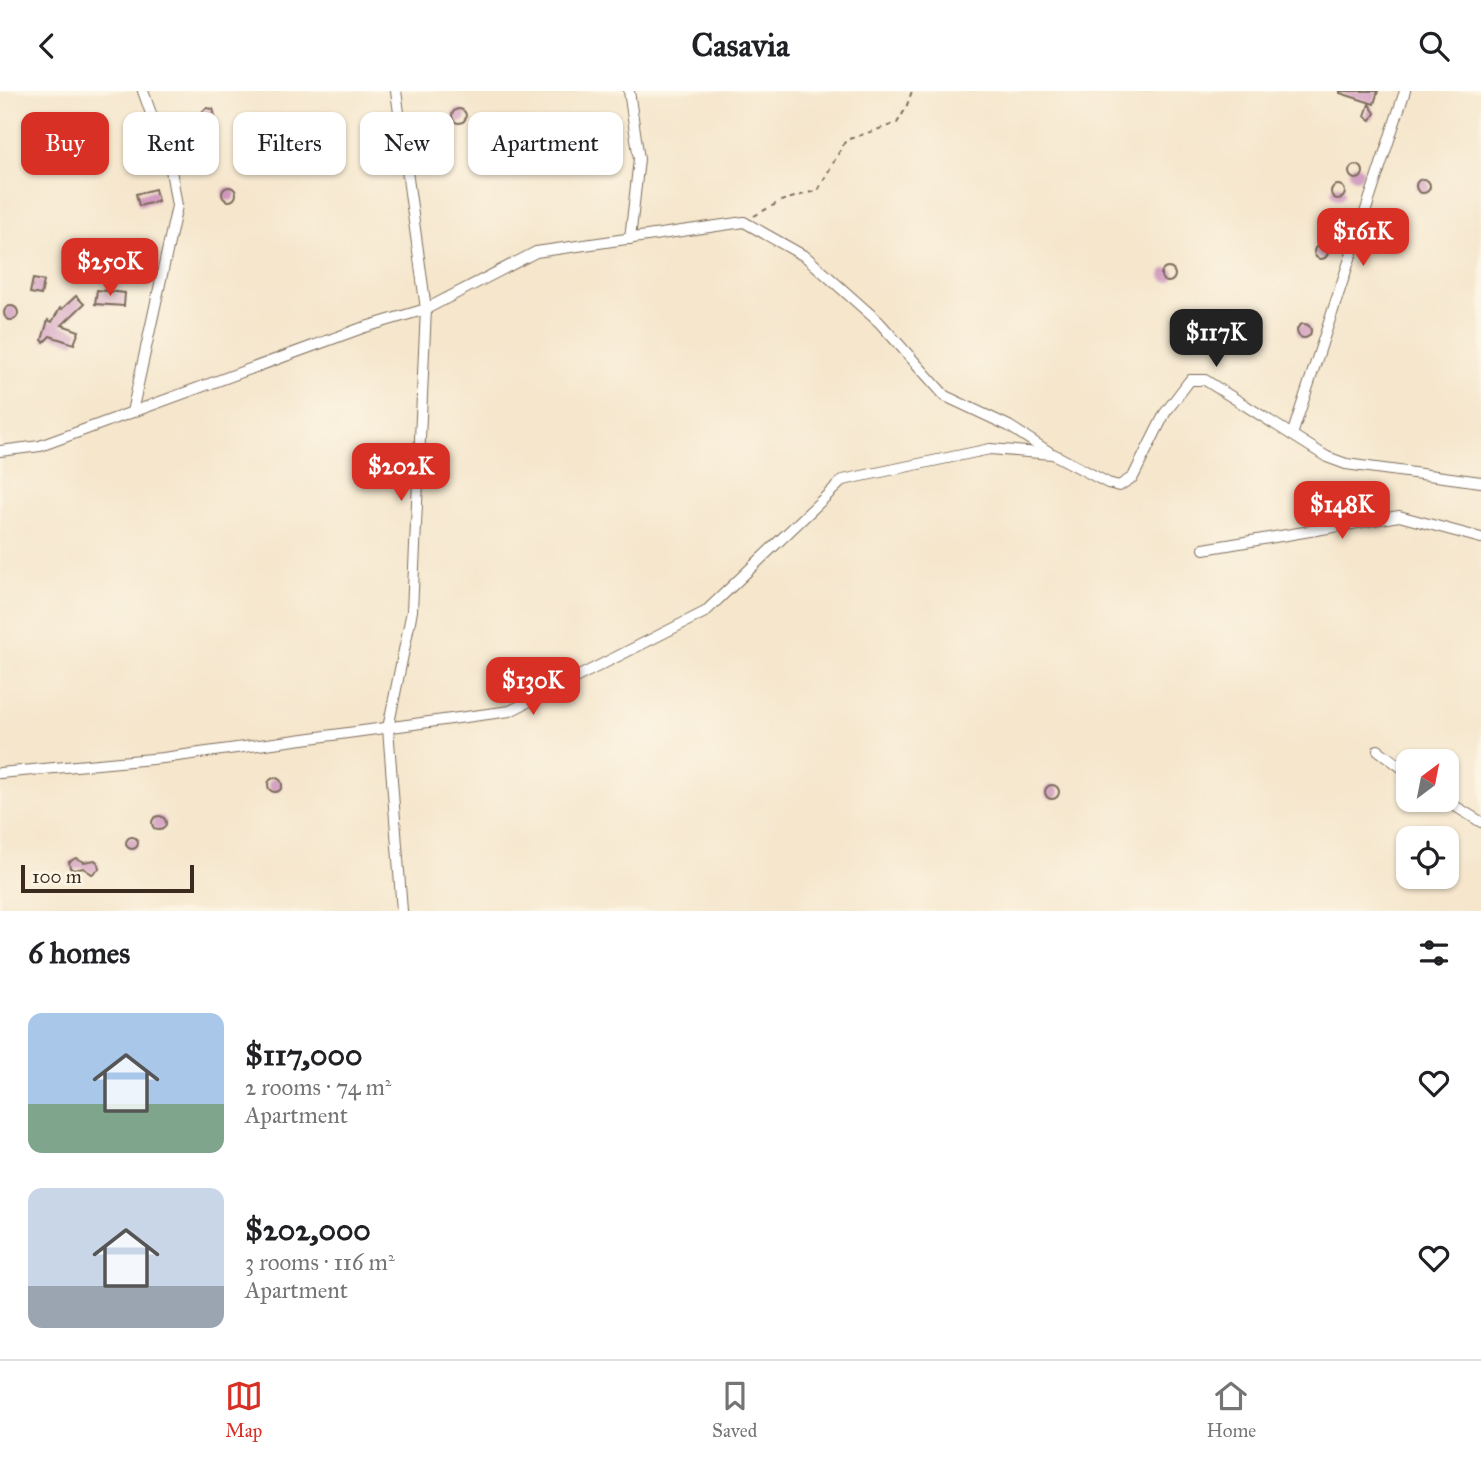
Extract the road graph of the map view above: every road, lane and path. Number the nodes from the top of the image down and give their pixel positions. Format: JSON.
{"nodes":[{"id":1,"x":143,"y":91,"type":"edge"},
{"id":2,"x":396,"y":91,"type":"edge"},
{"id":3,"x":629,"y":91,"type":"edge"},
{"id":4,"x":912,"y":91,"type":"edge"},
{"id":5,"x":1405,"y":91,"type":"edge"},
{"id":6,"x":744,"y":222,"type":"junction"},
{"id":7,"x":630,"y":239,"type":"junction"},
{"id":8,"x":426,"y":309,"type":"junction"},
{"id":9,"x":132,"y":412,"type":"junction"},
{"id":10,"x":1292,"y":435,"type":"junction"},
{"id":11,"x":0,"y":451,"type":"edge"},
{"id":12,"x":1053,"y":454,"type":"junction"},
{"id":13,"x":1481,"y":482,"type":"edge"},
{"id":14,"x":1481,"y":538,"type":"edge"},
{"id":15,"x":1204,"y":549,"type":"dead end"},
{"id":16,"x":388,"y":728,"type":"junction"},
{"id":17,"x":1378,"y":750,"type":"dead end"},
{"id":18,"x":1396,"y":763,"type":"edge"},
{"id":19,"x":0,"y":773,"type":"edge"},
{"id":20,"x":1460,"y":809,"type":"edge"},
{"id":21,"x":1481,"y":822,"type":"edge"},
{"id":22,"x":402,"y":911,"type":"edge"}],
"edges":[{"from":1,"to":9,"type":"street"},
{"from":2,"to":8,"type":"street"},
{"from":3,"to":7,"type":"street"},
{"from":4,"to":6,"type":"path"},
{"from":5,"to":10,"type":"street"},
{"from":6,"to":7,"type":"street"},
{"from":6,"to":12,"type":"street"},
{"from":7,"to":8,"type":"street"},
{"from":8,"to":9,"type":"street"},
{"from":8,"to":16,"type":"street"},
{"from":9,"to":11,"type":"street"},
{"from":10,"to":12,"type":"street"},
{"from":10,"to":13,"type":"street"},
{"from":12,"to":16,"type":"street"},
{"from":14,"to":15,"type":"street"},
{"from":16,"to":19,"type":"street"},
{"from":16,"to":22,"type":"street"},
{"from":17,"to":18,"type":"street"},
{"from":20,"to":21,"type":"street"}]}
